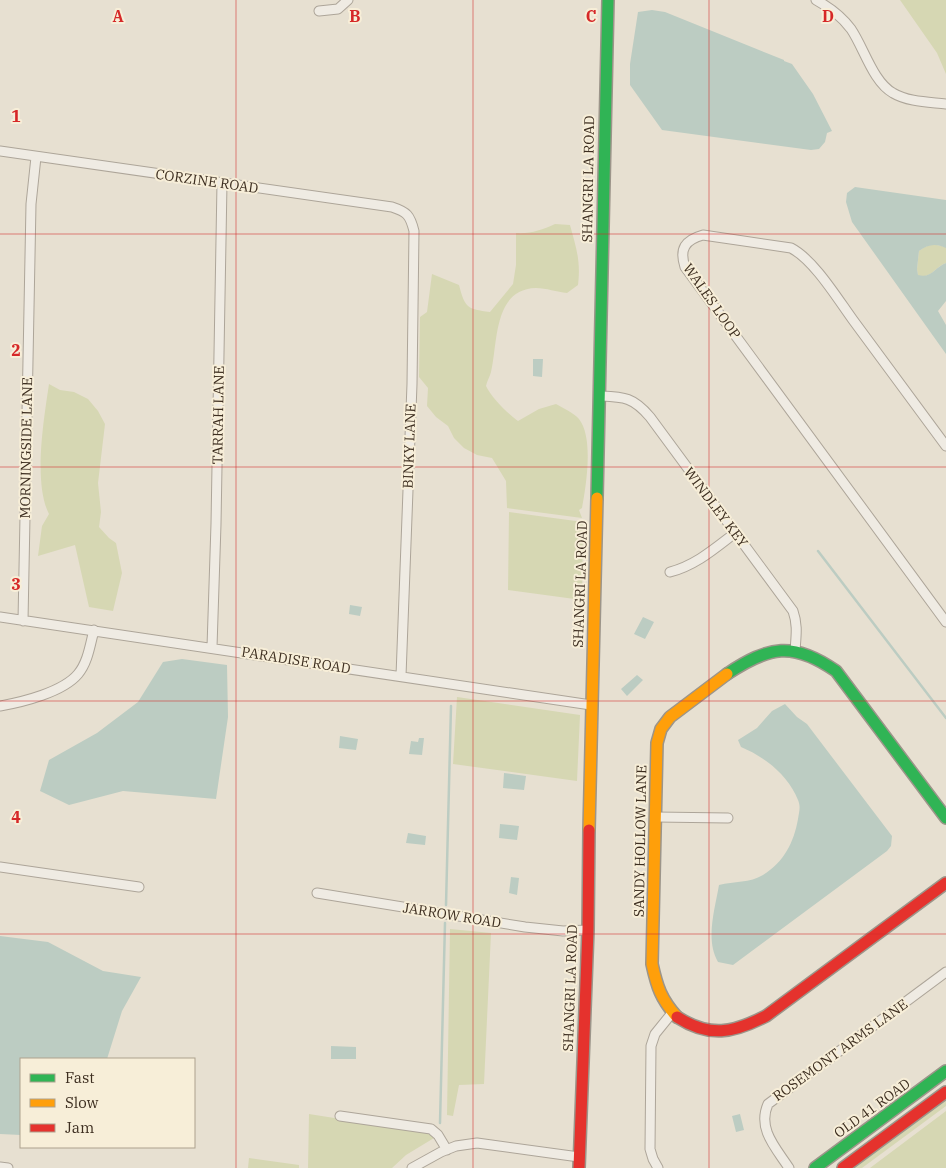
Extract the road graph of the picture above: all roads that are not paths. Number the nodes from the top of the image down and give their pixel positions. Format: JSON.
{"nodes":[{"id":1,"x":348,"y":0,"type":"edge"},
{"id":2,"x":608,"y":0,"type":"edge"},
{"id":3,"x":816,"y":0,"type":"edge"},
{"id":4,"x":319,"y":10,"type":"dead end"},
{"id":5,"x":946,"y":104,"type":"edge"},
{"id":6,"x":0,"y":151,"type":"edge"},
{"id":7,"x":36,"y":157,"type":"junction"},
{"id":8,"x":222,"y":183,"type":"junction"},
{"id":9,"x":411,"y":218,"type":"joint"},
{"id":10,"x":600,"y":396,"type":"junction"},
{"id":11,"x":946,"y":446,"type":"edge"},
{"id":12,"x":735,"y":533,"type":"junction"},
{"id":13,"x":670,"y":572,"type":"dead end"},
{"id":14,"x":0,"y":617,"type":"edge"},
{"id":15,"x":23,"y":620,"type":"junction"},
{"id":16,"x":946,"y":622,"type":"edge"},
{"id":17,"x":94,"y":630,"type":"junction"},
{"id":18,"x":212,"y":647,"type":"junction"},
{"id":19,"x":795,"y":651,"type":"junction"},
{"id":20,"x":402,"y":676,"type":"junction"},
{"id":21,"x":591,"y":705,"type":"junction"},
{"id":22,"x":0,"y":706,"type":"edge"},
{"id":23,"x":656,"y":816,"type":"junction"},
{"id":24,"x":728,"y":818,"type":"dead end"},
{"id":25,"x":946,"y":818,"type":"edge"},
{"id":26,"x":0,"y":867,"type":"edge"},
{"id":27,"x":946,"y":882,"type":"edge"},
{"id":28,"x":139,"y":887,"type":"dead end"},
{"id":29,"x":317,"y":893,"type":"dead end"},
{"id":30,"x":588,"y":930,"type":"junction"},
{"id":31,"x":946,"y":972,"type":"edge"},
{"id":32,"x":672,"y":1013,"type":"junction"},
{"id":33,"x":946,"y":1071,"type":"edge"},
{"id":34,"x":946,"y":1092,"type":"edge"},
{"id":35,"x":340,"y":1116,"type":"dead end"},
{"id":36,"x":447,"y":1150,"type":"junction"},
{"id":37,"x":579,"y":1162,"type":"edge"},
{"id":38,"x":0,"y":1167,"type":"edge"},
{"id":39,"x":8,"y":1168,"type":"edge"},
{"id":40,"x":412,"y":1168,"type":"edge"},
{"id":41,"x":658,"y":1168,"type":"edge"},
{"id":42,"x":789,"y":1168,"type":"edge"},
{"id":43,"x":816,"y":1168,"type":"edge"},
{"id":44,"x":842,"y":1168,"type":"edge"}],
"edges":[{"from":1,"to":4,"type":"street"},
{"from":2,"to":10,"type":"street","name":"SHANGRI LA ROAD"},
{"from":3,"to":5,"type":"street"},
{"from":6,"to":7,"type":"street","name":"CORZINE ROAD"},
{"from":7,"to":8,"type":"street","name":"CORZINE ROAD"},
{"from":7,"to":15,"type":"street","name":"MORNINGSIDE LANE"},
{"from":8,"to":9,"type":"street","name":"CORZINE ROAD"},
{"from":8,"to":18,"type":"street","name":"TARRAH LANE"},
{"from":9,"to":20,"type":"street","name":"BINKY LANE"},
{"from":10,"to":12,"type":"street","name":"WINDLEY KEY"},
{"from":10,"to":21,"type":"street","name":"SHANGRI LA ROAD"},
{"from":11,"to":16,"type":"street","name":"WALES LOOP"},
{"from":12,"to":13,"type":"street"},
{"from":12,"to":19,"type":"street","name":"WINDLEY KEY"},
{"from":14,"to":15,"type":"street","name":"PARADISE ROAD"},
{"from":15,"to":17,"type":"street","name":"PARADISE ROAD"},
{"from":17,"to":18,"type":"street","name":"PARADISE ROAD"},
{"from":17,"to":22,"type":"street"},
{"from":18,"to":20,"type":"street","name":"PARADISE ROAD"},
{"from":19,"to":23,"type":"street","name":"SANDY HOLLOW LANE"},
{"from":19,"to":25,"type":"street","name":"SANDY HOLLOW LANE"},
{"from":20,"to":21,"type":"street","name":"PARADISE ROAD"},
{"from":21,"to":30,"type":"street","name":"SHANGRI LA ROAD"},
{"from":23,"to":24,"type":"street"},
{"from":23,"to":32,"type":"street","name":"SANDY HOLLOW LANE"},
{"from":26,"to":28,"type":"street"},
{"from":27,"to":32,"type":"street","name":"SANDY HOLLOW LANE"},
{"from":29,"to":30,"type":"street","name":"JARROW ROAD"},
{"from":30,"to":37,"type":"street","name":"SHANGRI LA ROAD"},
{"from":31,"to":42,"type":"street","name":"ROSEMONT ARMS LANE"},
{"from":32,"to":41,"type":"street"},
{"from":33,"to":43,"type":"street","name":"OLD 41 ROAD"},
{"from":34,"to":44,"type":"street"},
{"from":35,"to":36,"type":"street"},
{"from":36,"to":37,"type":"street"},
{"from":36,"to":40,"type":"street"},
{"from":38,"to":39,"type":"street"}]}
